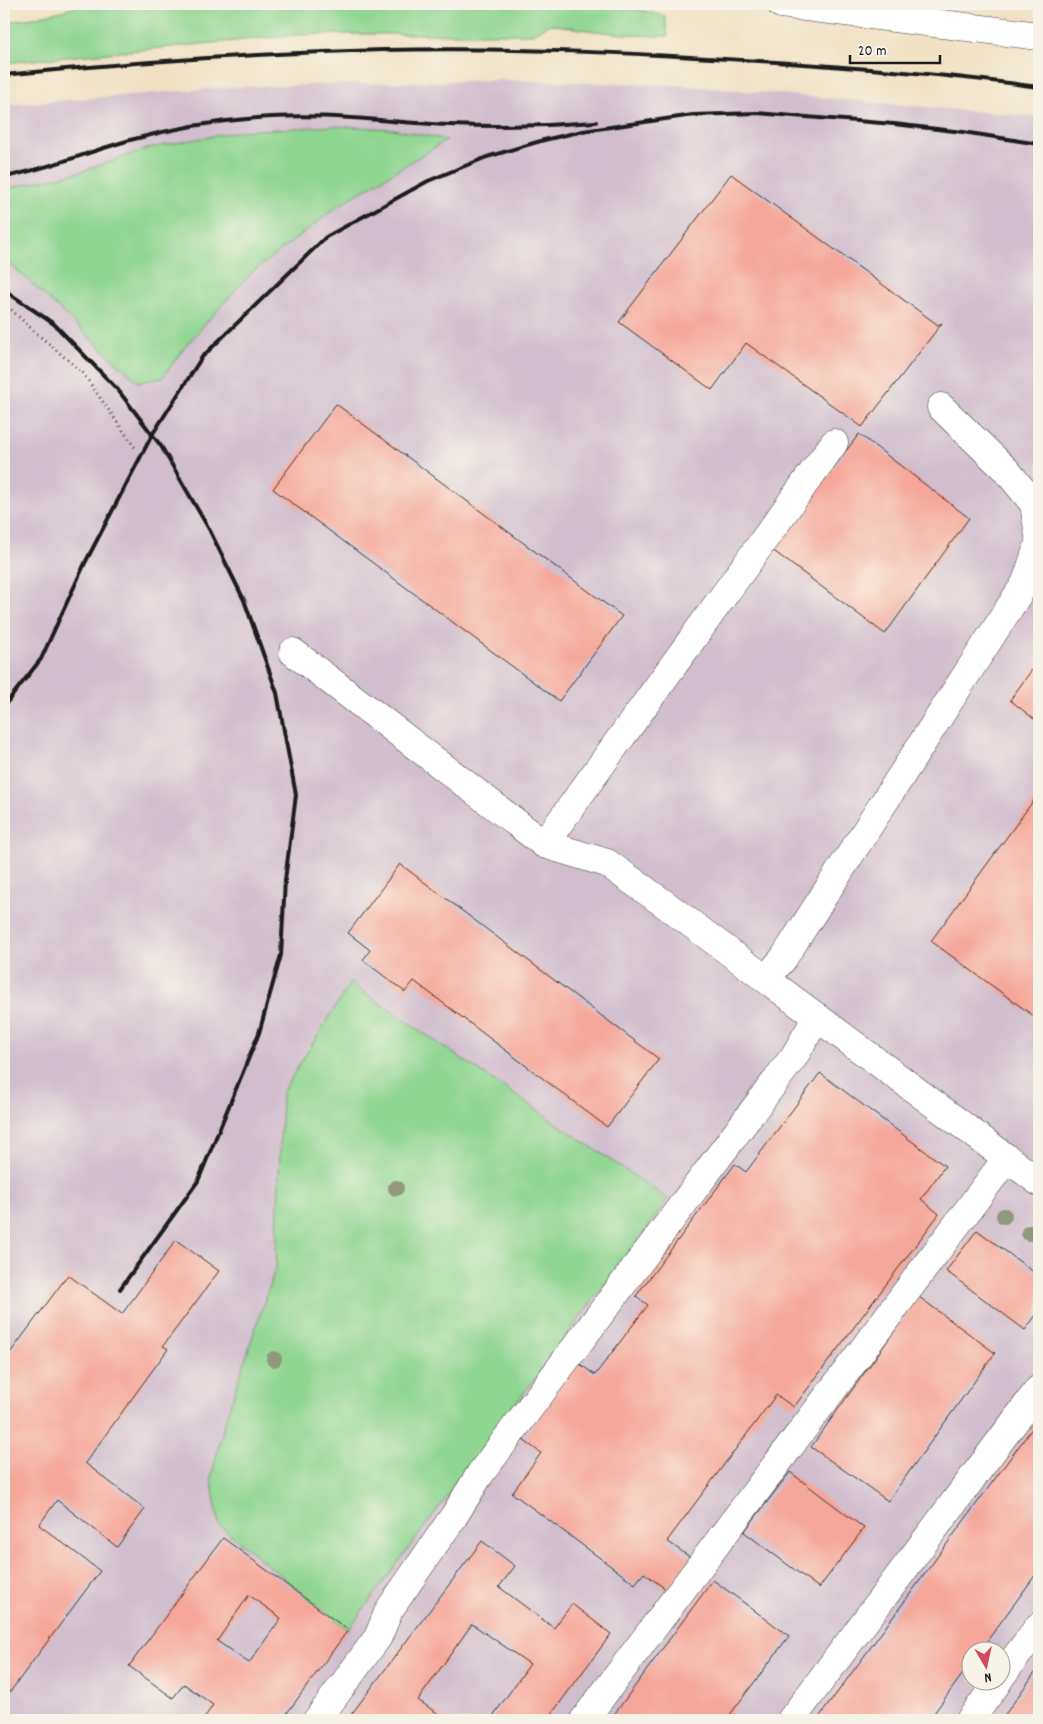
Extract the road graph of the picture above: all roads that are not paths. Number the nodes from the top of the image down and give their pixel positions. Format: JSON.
{"nodes":[{"id":1,"x":781,"y":4,"type":"edge"},
{"id":2,"x":1039,"y":36,"type":"edge"},
{"id":3,"x":941,"y":407,"type":"dead end"},
{"id":4,"x":834,"y":442,"type":"dead end"},
{"id":5,"x":1037,"y":502,"type":"edge"},
{"id":6,"x":1039,"y":536,"type":"edge"},
{"id":7,"x":1039,"y":543,"type":"edge"},
{"id":8,"x":293,"y":652,"type":"dead end"},
{"id":9,"x":544,"y":844,"type":"junction"},
{"id":10,"x":766,"y":979,"type":"junction"},
{"id":11,"x":817,"y":1017,"type":"junction"},
{"id":12,"x":1007,"y":1158,"type":"junction"},
{"id":13,"x":1039,"y":1182,"type":"edge"},
{"id":14,"x":1039,"y":1388,"type":"edge"},
{"id":15,"x":1039,"y":1626,"type":"edge"},
{"id":16,"x":1010,"y":1665,"type":"edge"},
{"id":17,"x":991,"y":1692,"type":"edge"},
{"id":18,"x":317,"y":1720,"type":"edge"},
{"id":19,"x":584,"y":1720,"type":"edge"},
{"id":20,"x":791,"y":1720,"type":"edge"},
{"id":21,"x":970,"y":1720,"type":"edge"}],
"edges":[{"from":1,"to":2,"type":"lane"},
{"from":3,"to":5,"type":"lane"},
{"from":4,"to":9,"type":"lane"},
{"from":5,"to":6,"type":"lane"},
{"from":7,"to":10,"type":"lane"},
{"from":8,"to":9,"type":"lane"},
{"from":9,"to":10,"type":"lane"},
{"from":10,"to":11,"type":"lane"},
{"from":11,"to":12,"type":"lane"},
{"from":11,"to":18,"type":"lane"},
{"from":12,"to":13,"type":"lane"},
{"from":12,"to":19,"type":"lane"},
{"from":14,"to":20,"type":"lane"},
{"from":15,"to":16,"type":"lane"},
{"from":17,"to":21,"type":"lane"}]}
